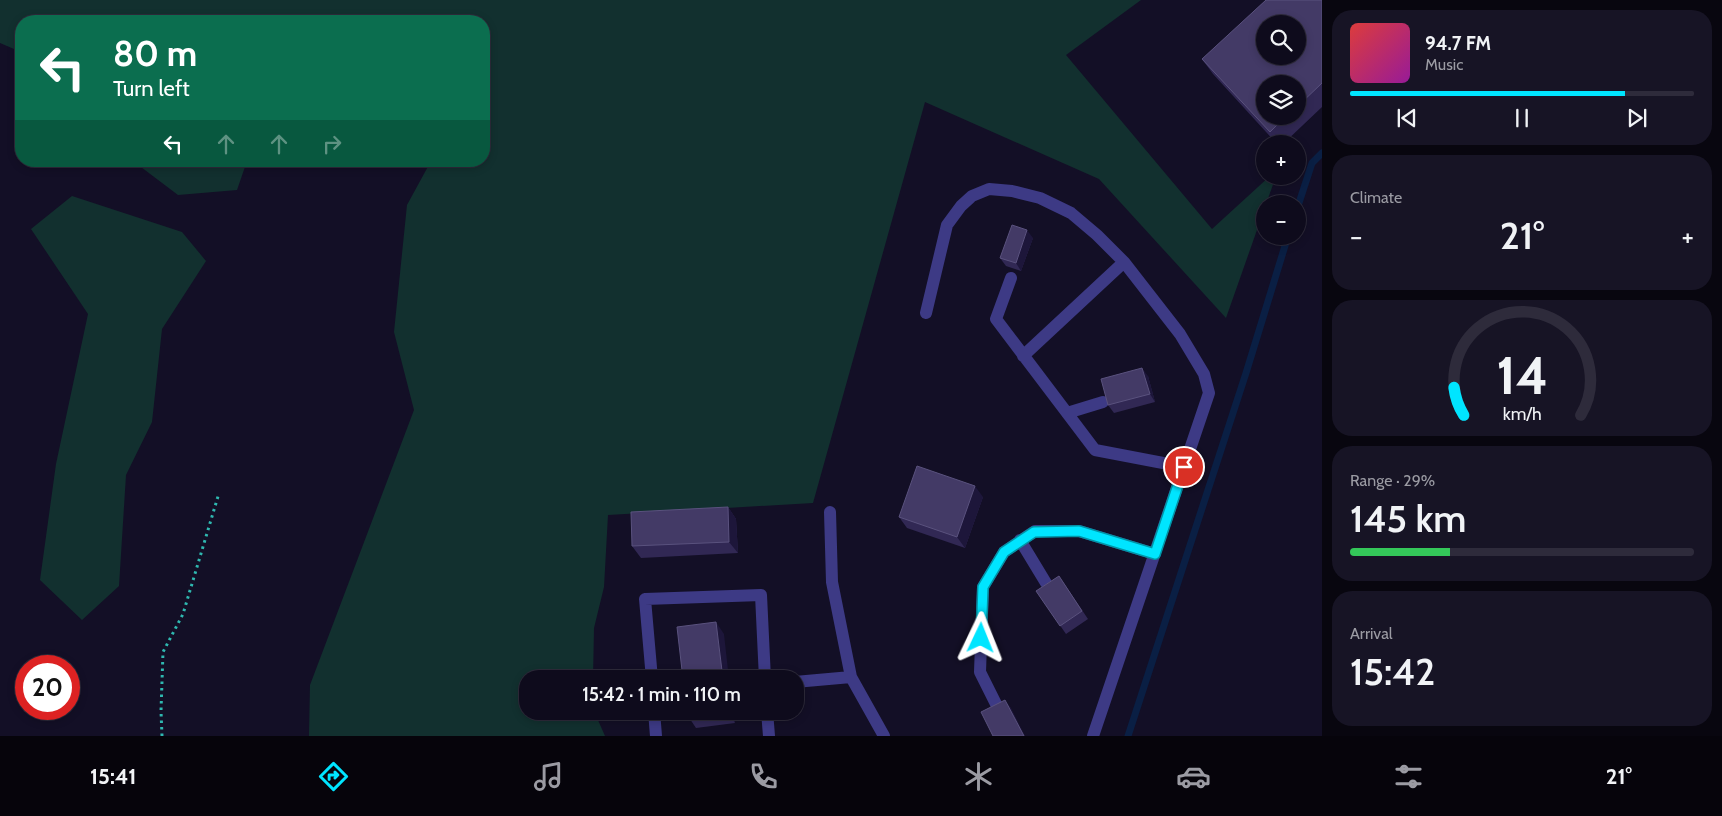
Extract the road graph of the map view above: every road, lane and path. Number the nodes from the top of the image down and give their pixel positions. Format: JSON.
{"nodes":[{"id":1,"x":1124,"y":262,"type":"junction"},
{"id":2,"x":1011,"y":278,"type":"dead end"},
{"id":3,"x":926,"y":313,"type":"dead end"},
{"id":4,"x":1023,"y":356,"type":"junction"},
{"id":5,"x":1104,"y":402,"type":"edge"},
{"id":6,"x":1067,"y":413,"type":"junction"},
{"id":7,"x":1184,"y":467,"type":"junction"},
{"id":8,"x":219,"y":493,"type":"dead end"},
{"id":9,"x":830,"y":512,"type":"dead end"},
{"id":10,"x":1020,"y":540,"type":"junction"},
{"id":11,"x":1155,"y":554,"type":"junction"},
{"id":12,"x":1046,"y":583,"type":"edge"},
{"id":13,"x":651,"y":670,"type":"edge"},
{"id":14,"x":765,"y":670,"type":"edge"},
{"id":15,"x":850,"y":677,"type":"junction"},
{"id":16,"x":804,"y":681,"type":"edge"},
{"id":17,"x":997,"y":706,"type":"edge"},
{"id":18,"x":655,"y":720,"type":"edge"},
{"id":19,"x":768,"y":720,"type":"edge"},
{"id":20,"x":162,"y":736,"type":"edge"},
{"id":21,"x":656,"y":736,"type":"edge"},
{"id":22,"x":769,"y":736,"type":"edge"},
{"id":23,"x":884,"y":736,"type":"edge"},
{"id":24,"x":1093,"y":736,"type":"edge"}],
"edges":[{"from":1,"to":3,"type":"lane"},
{"from":1,"to":4,"type":"lane"},
{"from":1,"to":7,"type":"lane"},
{"from":2,"to":4,"type":"lane"},
{"from":4,"to":6,"type":"lane"},
{"from":5,"to":6,"type":"lane"},
{"from":6,"to":7,"type":"lane"},
{"from":7,"to":11,"type":"lane"},
{"from":8,"to":20,"type":"path"},
{"from":9,"to":15,"type":"lane"},
{"from":10,"to":11,"type":"lane"},
{"from":10,"to":12,"type":"lane"},
{"from":10,"to":17,"type":"lane"},
{"from":11,"to":24,"type":"lane"},
{"from":13,"to":14,"type":"lane"},
{"from":15,"to":16,"type":"lane"},
{"from":15,"to":23,"type":"lane"},
{"from":18,"to":21,"type":"lane"},
{"from":19,"to":22,"type":"lane"}]}
